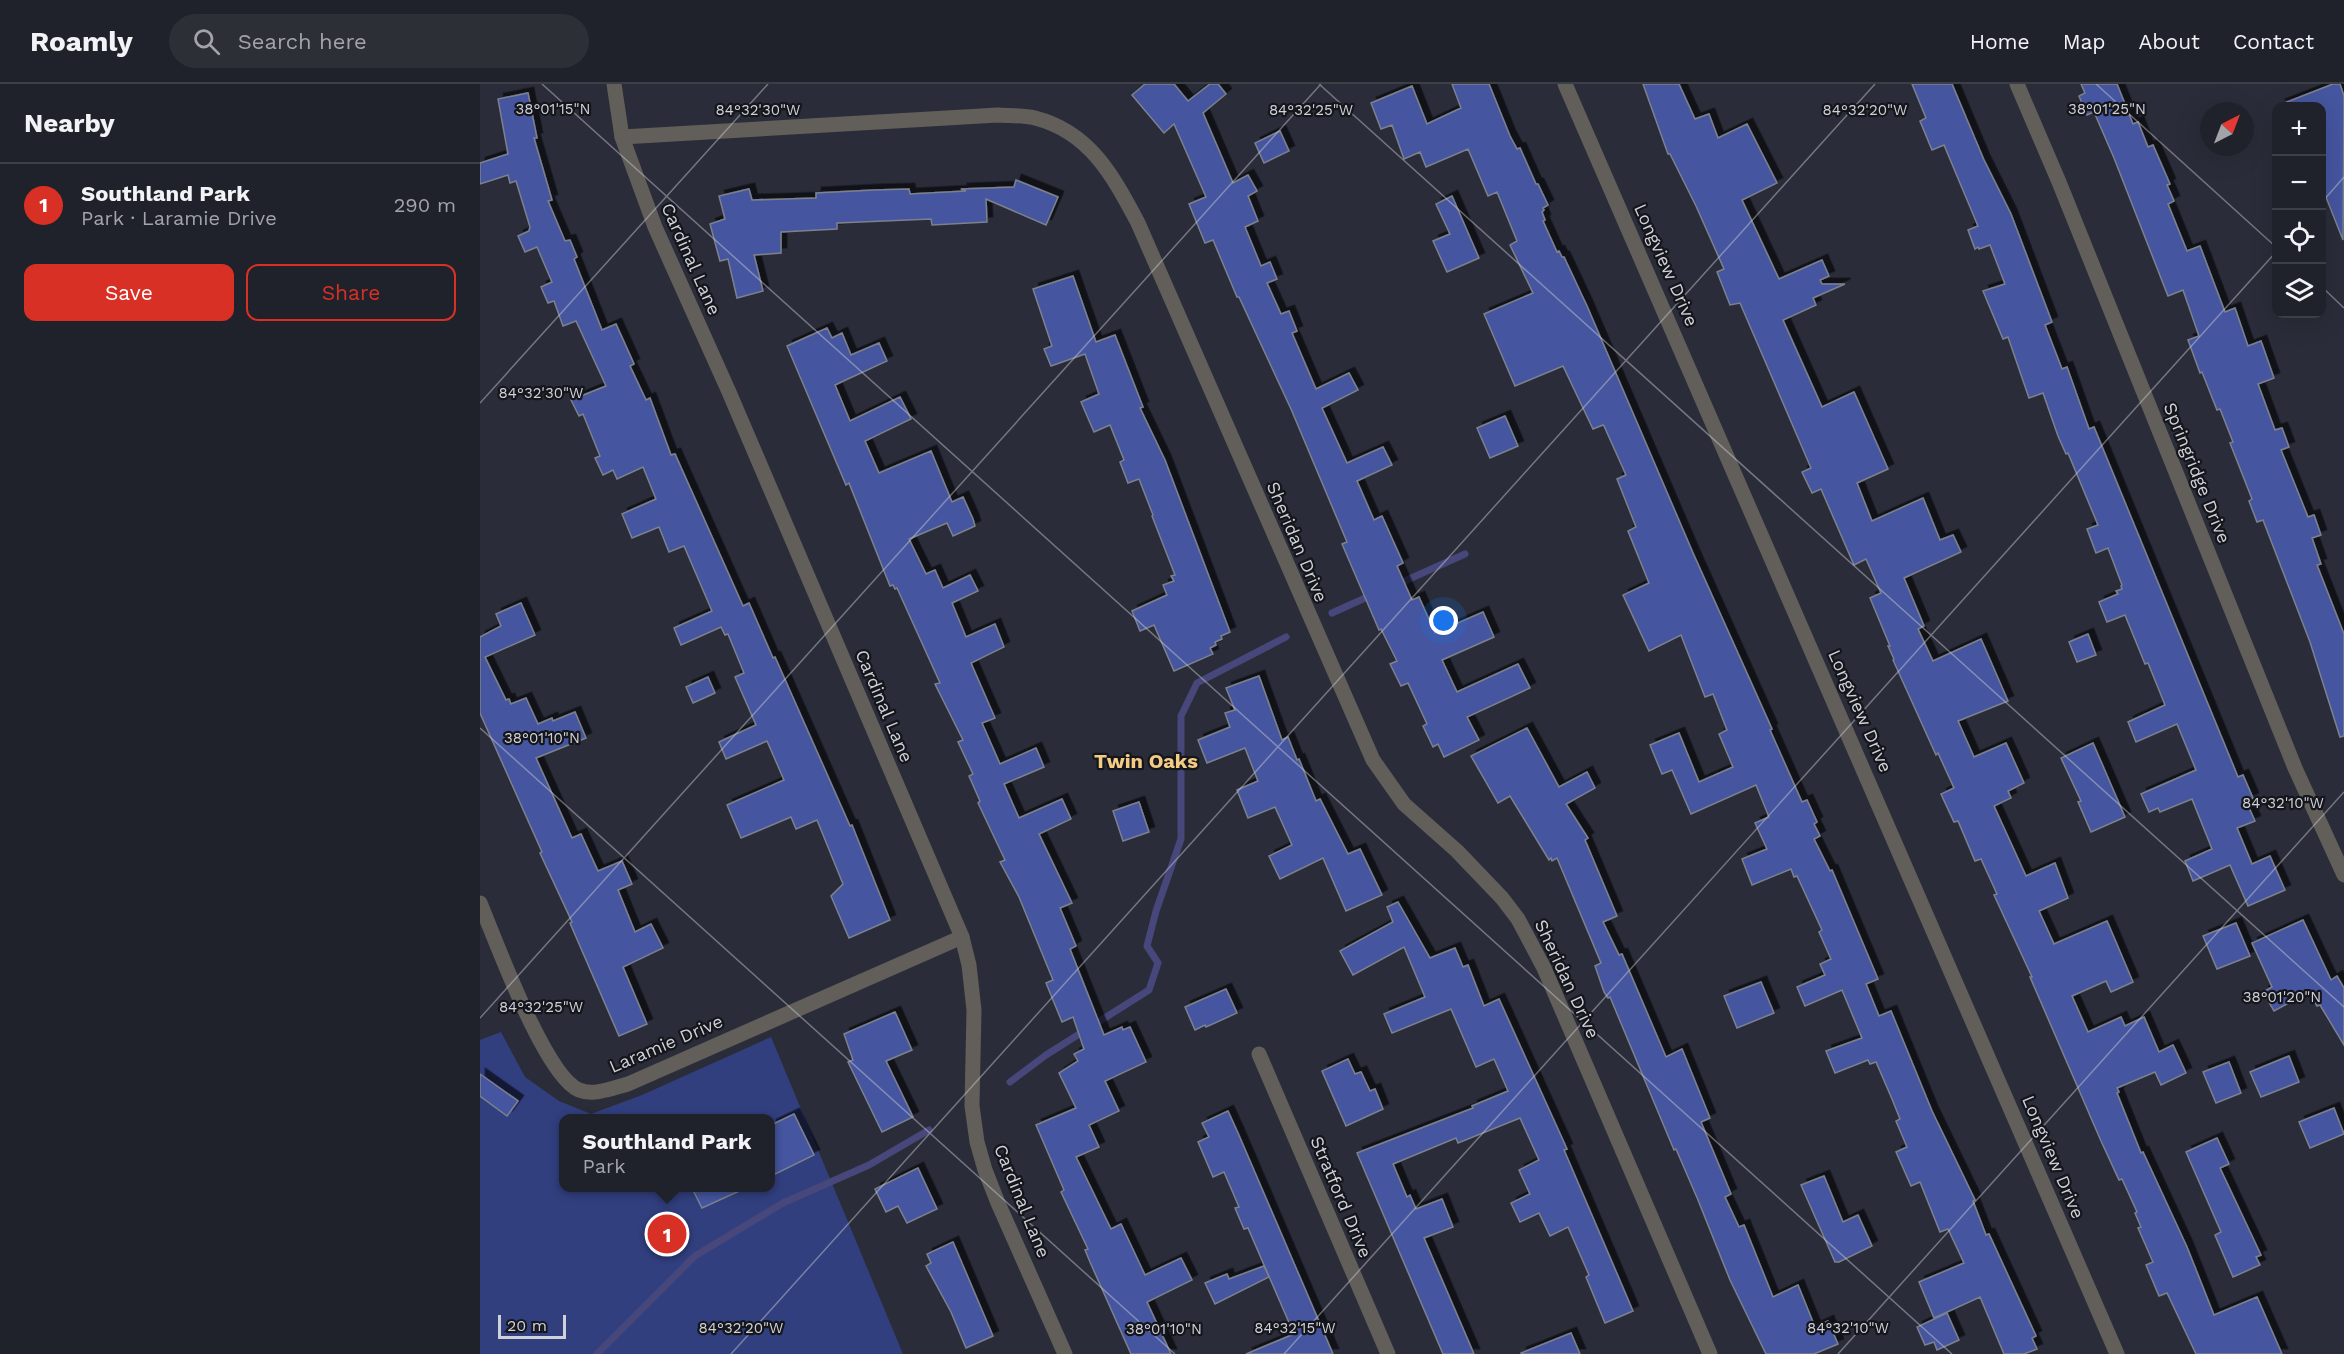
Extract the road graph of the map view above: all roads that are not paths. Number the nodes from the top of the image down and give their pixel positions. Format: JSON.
{"nodes":[{"id":1,"x":614,"y":84,"type":"edge"},
{"id":2,"x":1565,"y":84,"type":"edge"},
{"id":3,"x":2017,"y":84,"type":"edge"},
{"id":4,"x":622,"y":136,"type":"junction"},
{"id":5,"x":2344,"y":875,"type":"edge"},
{"id":6,"x":480,"y":903,"type":"edge"},
{"id":7,"x":962,"y":937,"type":"junction"},
{"id":8,"x":1259,"y":1054,"type":"dead end"},
{"id":9,"x":1065,"y":1354,"type":"edge"},
{"id":10,"x":1388,"y":1354,"type":"edge"},
{"id":11,"x":1710,"y":1354,"type":"edge"},
{"id":12,"x":2116,"y":1354,"type":"edge"}],
"edges":[{"from":1,"to":4,"type":"street","name":"Cardinal Lane"},
{"from":2,"to":12,"type":"street","name":"Longview Drive"},
{"from":3,"to":5,"type":"street","name":"Springridge Drive"},
{"from":4,"to":7,"type":"street","name":"Cardinal Lane"},
{"from":4,"to":11,"type":"street","name":"Sheridan Drive"},
{"from":6,"to":7,"type":"street","name":"Laramie Drive"},
{"from":7,"to":9,"type":"street","name":"Cardinal Lane"},
{"from":8,"to":10,"type":"street","name":"Stratford Drive"}]}
